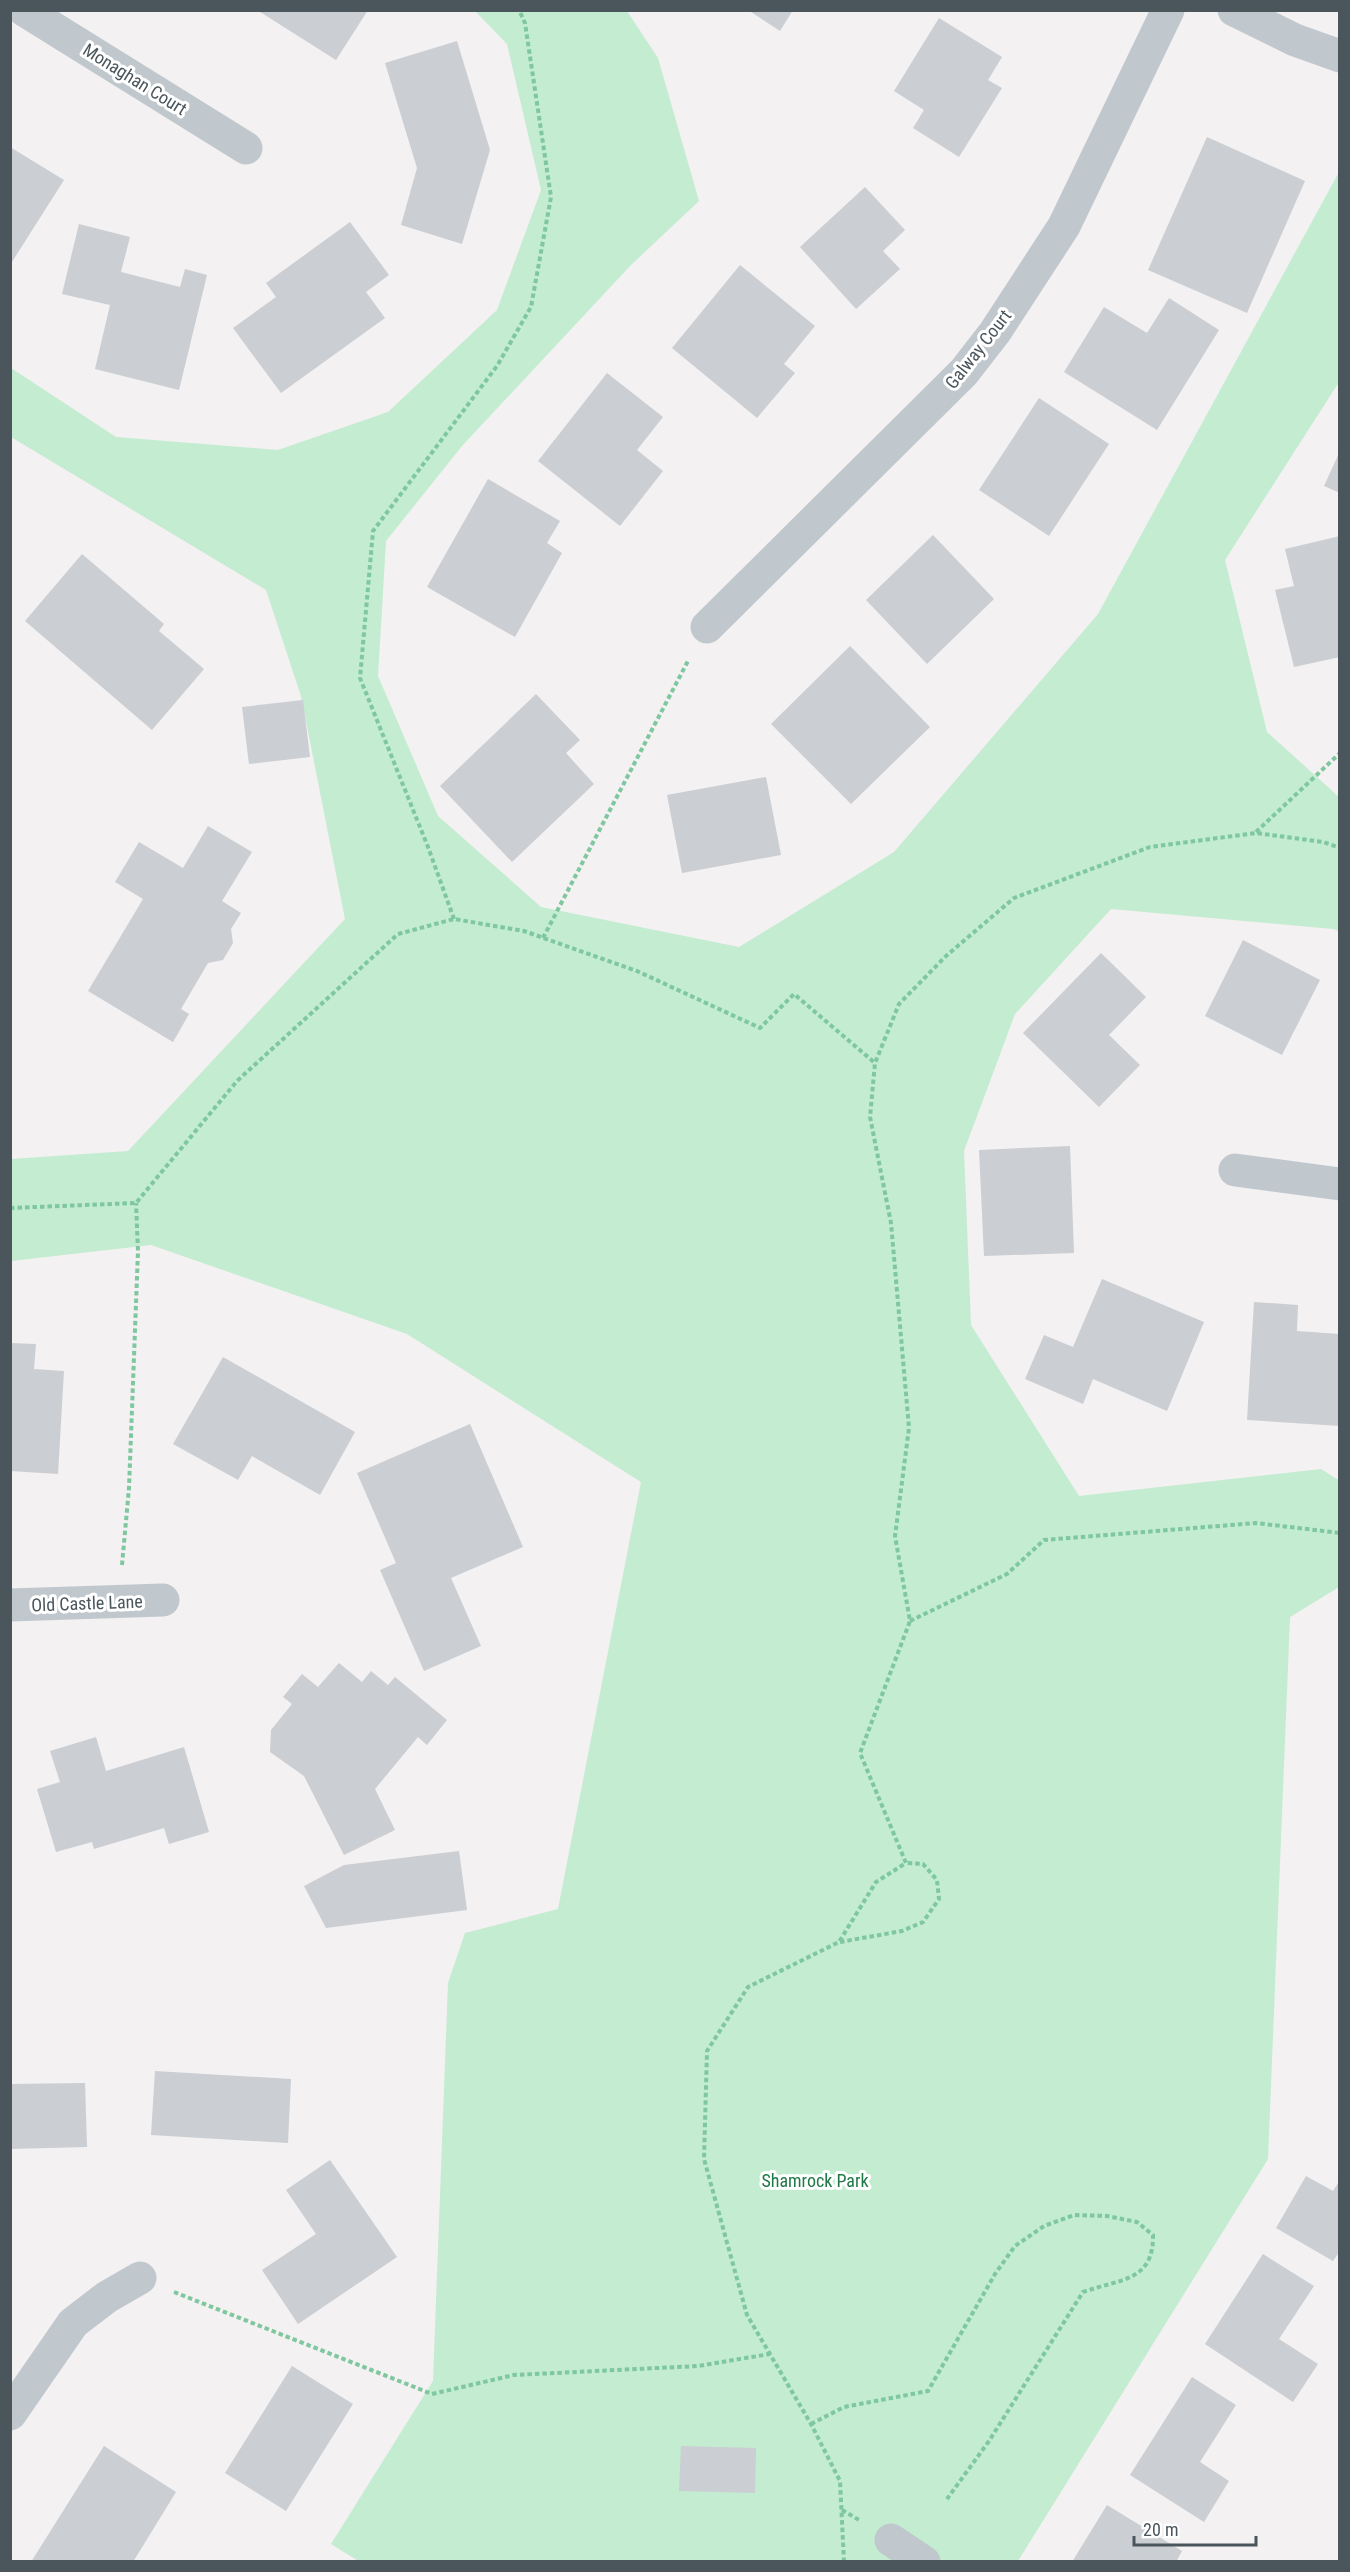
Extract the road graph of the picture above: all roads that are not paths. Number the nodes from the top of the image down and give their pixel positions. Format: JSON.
{"nodes":[{"id":1,"x":24,"y":10,"type":"edge"},
{"id":2,"x":1168,"y":10,"type":"edge"},
{"id":3,"x":1234,"y":10,"type":"edge"},
{"id":4,"x":1340,"y":56,"type":"edge"},
{"id":5,"x":246,"y":148,"type":"dead end"},
{"id":6,"x":707,"y":627,"type":"road end"},
{"id":7,"x":1235,"y":1170,"type":"dead end"},
{"id":8,"x":1340,"y":1184,"type":"edge"},
{"id":9,"x":163,"y":1600,"type":"dead end"},
{"id":10,"x":10,"y":1605,"type":"edge"},
{"id":11,"x":140,"y":2278,"type":"road end"},
{"id":12,"x":10,"y":2414,"type":"edge"},
{"id":13,"x":891,"y":2540,"type":"dead end"},
{"id":14,"x":924,"y":2562,"type":"edge"}],
"edges":[{"from":1,"to":5,"type":"street","name":"Monaghan Court"},
{"from":2,"to":6,"type":"street","name":"Galway Court"},
{"from":3,"to":4,"type":"street"},
{"from":7,"to":8,"type":"street"},
{"from":9,"to":10,"type":"street","name":"Old Castle Lane"},
{"from":11,"to":12,"type":"street"},
{"from":13,"to":14,"type":"street"}]}
